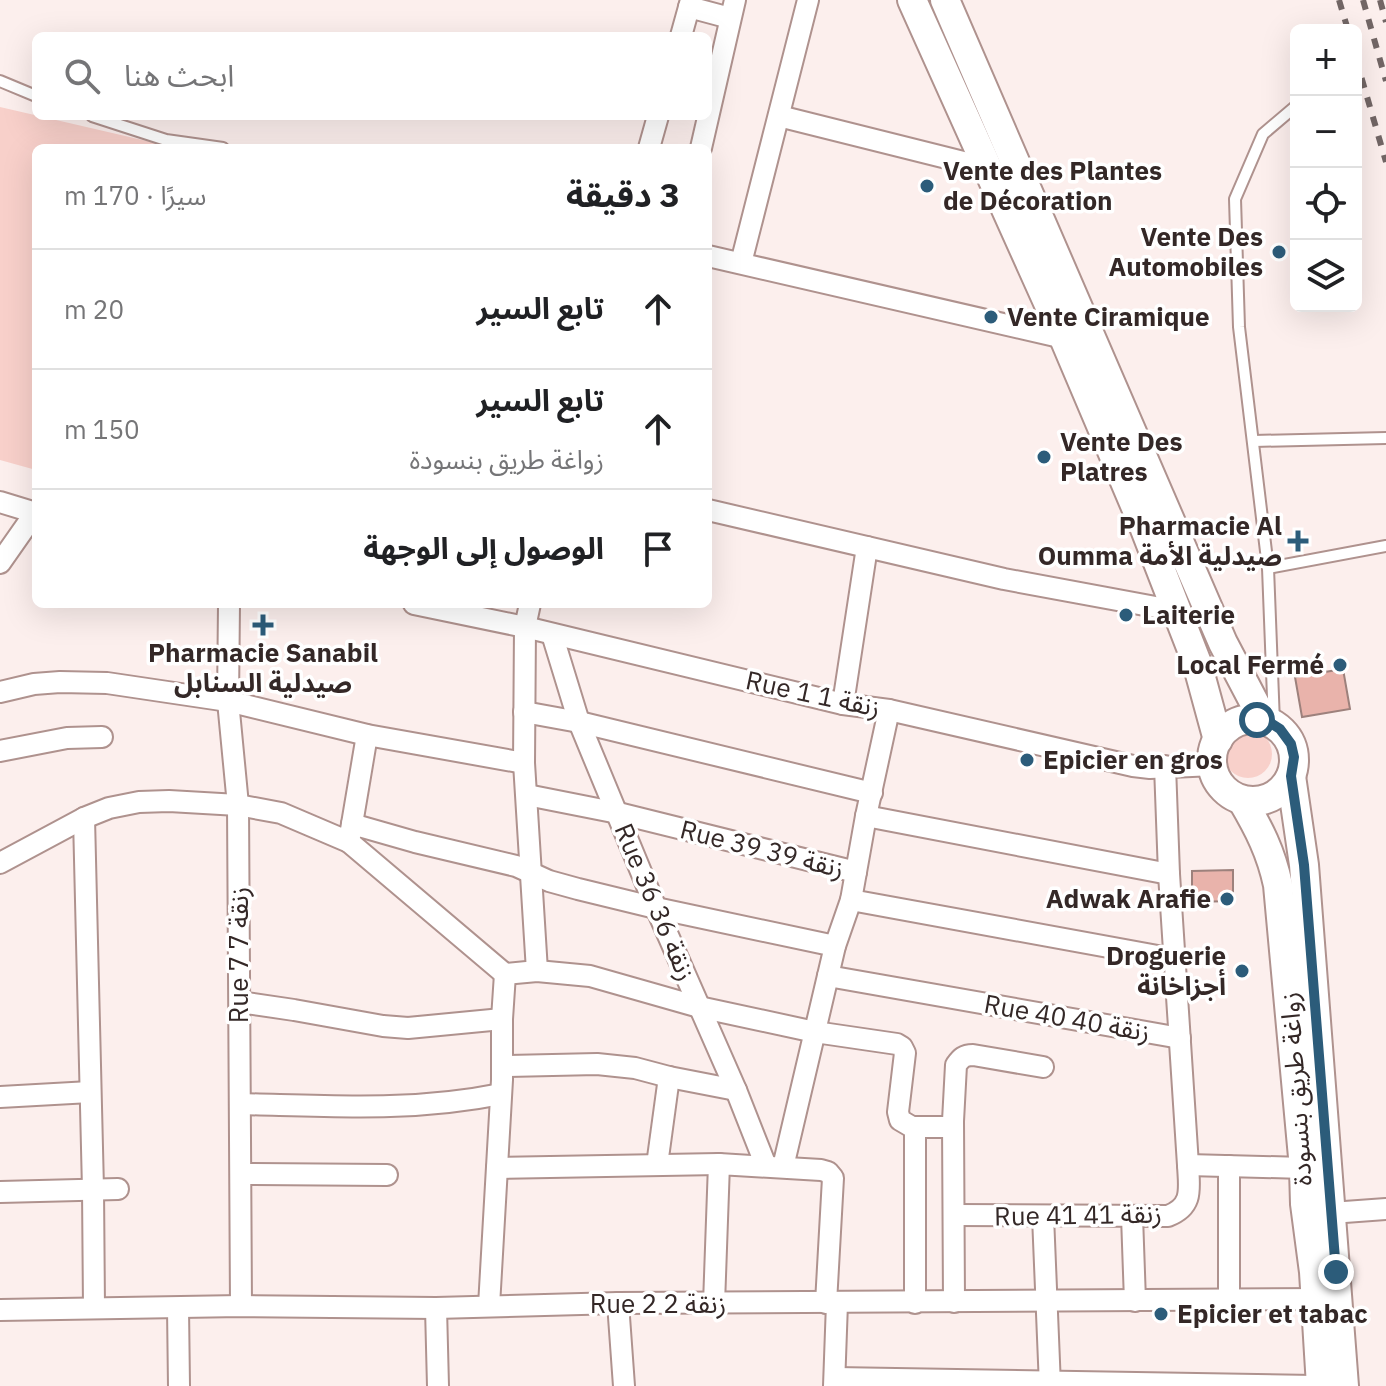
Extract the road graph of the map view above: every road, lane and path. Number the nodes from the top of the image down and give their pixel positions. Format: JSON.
{"nodes":[{"id":1,"x":808,"y":0,"type":"edge"},
{"id":2,"x":945,"y":0,"type":"edge"},
{"id":3,"x":906,"y":3,"type":"edge"},
{"id":4,"x":690,"y":4,"type":"edge"},
{"id":5,"x":732,"y":9,"type":"edge"},
{"id":6,"x":682,"y":32,"type":"edge"},
{"id":7,"x":0,"y":81,"type":"edge"},
{"id":8,"x":32,"y":94,"type":"edge"},
{"id":9,"x":712,"y":99,"type":"edge"},
{"id":10,"x":1290,"y":111,"type":"edge"},
{"id":11,"x":779,"y":116,"type":"junction"},
{"id":12,"x":104,"y":120,"type":"edge"},
{"id":13,"x":657,"y":120,"type":"edge"},
{"id":14,"x":707,"y":120,"type":"edge"},
{"id":15,"x":194,"y":144,"type":"edge"},
{"id":16,"x":650,"y":144,"type":"edge"},
{"id":17,"x":702,"y":144,"type":"edge"},
{"id":18,"x":987,"y":168,"type":"junction"},
{"id":19,"x":712,"y":257,"type":"edge"},
{"id":20,"x":741,"y":263,"type":"junction"},
{"id":21,"x":1064,"y":338,"type":"junction"},
{"id":22,"x":1386,"y":438,"type":"edge"},
{"id":23,"x":1254,"y":441,"type":"junction"},
{"id":24,"x":0,"y":502,"type":"edge"},
{"id":25,"x":712,"y":511,"type":"edge"},
{"id":26,"x":32,"y":512,"type":"edge"},
{"id":27,"x":32,"y":517,"type":"edge"},
{"id":28,"x":1386,"y":546,"type":"edge"},
{"id":29,"x":867,"y":547,"type":"junction"},
{"id":30,"x":0,"y":563,"type":"edge"},
{"id":31,"x":1268,"y":568,"type":"junction"},
{"id":32,"x":229,"y":608,"type":"edge"},
{"id":33,"x":433,"y":608,"type":"edge"},
{"id":34,"x":529,"y":608,"type":"edge"},
{"id":35,"x":1177,"y":611,"type":"junction"},
{"id":36,"x":525,"y":627,"type":"junction"},
{"id":37,"x":552,"y":634,"type":"junction"},
{"id":38,"x":0,"y":692,"type":"edge"},
{"id":39,"x":228,"y":701,"type":"junction"},
{"id":40,"x":843,"y":704,"type":"junction"},
{"id":41,"x":889,"y":710,"type":"junction"},
{"id":42,"x":524,"y":712,"type":"junction"},
{"id":43,"x":579,"y":722,"type":"junction"},
{"id":44,"x":1269,"y":723,"type":"junction"},
{"id":45,"x":367,"y":735,"type":"junction"},
{"id":46,"x":102,"y":737,"type":"dead end"},
{"id":47,"x":0,"y":751,"type":"edge"},
{"id":48,"x":1215,"y":752,"type":"junction"},
{"id":49,"x":524,"y":763,"type":"junction"},
{"id":50,"x":1165,"y":766,"type":"junction"},
{"id":51,"x":1291,"y":776,"type":"junction"},
{"id":52,"x":872,"y":793,"type":"junction"},
{"id":53,"x":527,"y":795,"type":"junction"},
{"id":54,"x":1242,"y":800,"type":"junction"},
{"id":55,"x":238,"y":805,"type":"junction"},
{"id":56,"x":618,"y":813,"type":"junction"},
{"id":57,"x":866,"y":816,"type":"junction"},
{"id":58,"x":84,"y":818,"type":"junction"},
{"id":59,"x":350,"y":833,"type":"junction"},
{"id":60,"x":0,"y":863,"type":"edge"},
{"id":61,"x":856,"y":872,"type":"junction"},
{"id":62,"x":530,"y":873,"type":"junction"},
{"id":63,"x":1169,"y":874,"type":"junction"},
{"id":64,"x":851,"y":900,"type":"junction"},
{"id":65,"x":656,"y":908,"type":"junction"},
{"id":66,"x":835,"y":946,"type":"junction"},
{"id":67,"x":1174,"y":959,"type":"junction"},
{"id":68,"x":537,"y":971,"type":"junction"},
{"id":69,"x":505,"y":974,"type":"junction"},
{"id":70,"x":828,"y":976,"type":"junction"},
{"id":71,"x":240,"y":1002,"type":"junction"},
{"id":72,"x":699,"y":1007,"type":"junction"},
{"id":73,"x":502,"y":1019,"type":"junction"},
{"id":74,"x":815,"y":1032,"type":"junction"},
{"id":75,"x":1180,"y":1038,"type":"junction"},
{"id":76,"x":503,"y":1066,"type":"junction"},
{"id":77,"x":1043,"y":1067,"type":"dead end"},
{"id":78,"x":669,"y":1077,"type":"junction"},
{"id":79,"x":736,"y":1090,"type":"junction"},
{"id":80,"x":90,"y":1092,"type":"junction"},
{"id":81,"x":501,"y":1094,"type":"junction"},
{"id":82,"x":0,"y":1097,"type":"edge"},
{"id":83,"x":240,"y":1104,"type":"junction"},
{"id":84,"x":915,"y":1127,"type":"junction"},
{"id":85,"x":953,"y":1127,"type":"junction"},
{"id":86,"x":719,"y":1164,"type":"junction"},
{"id":87,"x":657,"y":1165,"type":"junction"},
{"id":88,"x":1188,"y":1165,"type":"junction"},
{"id":89,"x":775,"y":1166,"type":"junction"},
{"id":90,"x":1229,"y":1166,"type":"junction"},
{"id":91,"x":497,"y":1168,"type":"junction"},
{"id":92,"x":1304,"y":1168,"type":"junction"},
{"id":93,"x":241,"y":1174,"type":"junction"},
{"id":94,"x":387,"y":1175,"type":"dead end"},
{"id":95,"x":93,"y":1189,"type":"junction"},
{"id":96,"x":118,"y":1189,"type":"dead end"},
{"id":97,"x":0,"y":1192,"type":"edge"},
{"id":98,"x":1386,"y":1209,"type":"edge"},
{"id":99,"x":1331,"y":1213,"type":"junction"},
{"id":100,"x":954,"y":1215,"type":"junction"},
{"id":101,"x":1043,"y":1216,"type":"junction"},
{"id":102,"x":1132,"y":1216,"type":"junction"},
{"id":103,"x":1327,"y":1299,"type":"junction"},
{"id":104,"x":1229,"y":1300,"type":"junction"},
{"id":105,"x":1135,"y":1301,"type":"junction"},
{"id":106,"x":954,"y":1302,"type":"junction"},
{"id":107,"x":1047,"y":1302,"type":"junction"},
{"id":108,"x":618,"y":1303,"type":"junction"},
{"id":109,"x":831,"y":1303,"type":"junction"},
{"id":110,"x":915,"y":1303,"type":"junction"},
{"id":111,"x":714,"y":1304,"type":"junction"},
{"id":112,"x":241,"y":1306,"type":"junction"},
{"id":113,"x":489,"y":1306,"type":"junction"},
{"id":114,"x":94,"y":1308,"type":"junction"},
{"id":115,"x":178,"y":1308,"type":"junction"},
{"id":116,"x":436,"y":1308,"type":"junction"},
{"id":117,"x":0,"y":1310,"type":"edge"},
{"id":118,"x":835,"y":1382,"type":"edge"},
{"id":119,"x":1050,"y":1384,"type":"edge"},
{"id":120,"x":179,"y":1386,"type":"edge"},
{"id":121,"x":438,"y":1386,"type":"edge"},
{"id":122,"x":624,"y":1386,"type":"edge"},
{"id":123,"x":1314,"y":1386,"type":"edge"},
{"id":124,"x":1321,"y":1386,"type":"edge"},
{"id":125,"x":1344,"y":1386,"type":"edge"}],
"edges":[{"from":1,"to":11,"type":"street"},
{"from":2,"to":44,"type":"main road"},
{"from":3,"to":18,"type":"main road"},
{"from":4,"to":5,"type":"street"},
{"from":4,"to":6,"type":"street"},
{"from":5,"to":9,"type":"street"},
{"from":7,"to":8,"type":"lane"},
{"from":10,"to":23,"type":"lane"},
{"from":11,"to":18,"type":"street"},
{"from":11,"to":20,"type":"street"},
{"from":12,"to":15,"type":"lane"},
{"from":13,"to":16,"type":"street"},
{"from":14,"to":17,"type":"street"},
{"from":18,"to":21,"type":"main road"},
{"from":19,"to":20,"type":"street"},
{"from":20,"to":21,"type":"street"},
{"from":21,"to":35,"type":"main road"},
{"from":22,"to":23,"type":"lane"},
{"from":23,"to":31,"type":"lane"},
{"from":24,"to":26,"type":"street"},
{"from":25,"to":29,"type":"street"},
{"from":27,"to":30,"type":"street"},
{"from":28,"to":31,"type":"lane"},
{"from":29,"to":35,"type":"street"},
{"from":29,"to":40,"type":"street"},
{"from":31,"to":44,"type":"lane"},
{"from":32,"to":39,"type":"street","name":"Rue 7 زنقة 7"},
{"from":33,"to":36,"type":"street","name":"Rue 1 زنقة 1"},
{"from":34,"to":36,"type":"street"},
{"from":35,"to":48,"type":"main road"},
{"from":36,"to":37,"type":"street","name":"Rue 1 زنقة 1"},
{"from":36,"to":42,"type":"street"},
{"from":37,"to":40,"type":"street","name":"Rue 1 زنقة 1"},
{"from":37,"to":43,"type":"street","name":"Rue 36 زنقة 36"},
{"from":38,"to":39,"type":"street"},
{"from":39,"to":45,"type":"street"},
{"from":39,"to":55,"type":"street","name":"Rue 7 زنقة 7"},
{"from":40,"to":41,"type":"street","name":"Rue 1 زنقة 1"},
{"from":41,"to":50,"type":"street","name":"Rue 1 زنقة 1"},
{"from":41,"to":52,"type":"street"},
{"from":42,"to":43,"type":"street"},
{"from":42,"to":49,"type":"street"},
{"from":43,"to":52,"type":"street"},
{"from":43,"to":56,"type":"street","name":"Rue 36 زنقة 36"},
{"from":44,"to":48,"type":"main road"},
{"from":44,"to":51,"type":"main road"},
{"from":45,"to":49,"type":"street"},
{"from":45,"to":59,"type":"street"},
{"from":46,"to":47,"type":"street"},
{"from":48,"to":50,"type":"street","name":"Rue 1 زنقة 1"},
{"from":48,"to":54,"type":"main road"},
{"from":49,"to":53,"type":"street"},
{"from":50,"to":63,"type":"street"},
{"from":51,"to":54,"type":"main road"},
{"from":51,"to":99,"type":"main road","name":"زواغة طريق بنسودة"},
{"from":52,"to":57,"type":"street"},
{"from":53,"to":56,"type":"street","name":"Rue 39 زنقة 39"},
{"from":53,"to":62,"type":"street"},
{"from":54,"to":92,"type":"main road","name":"زواغة طريق بنسودة"},
{"from":55,"to":58,"type":"street"},
{"from":55,"to":59,"type":"street"},
{"from":55,"to":71,"type":"street","name":"Rue 7 زنقة 7"},
{"from":56,"to":61,"type":"street","name":"Rue 39 زنقة 39"},
{"from":56,"to":65,"type":"street","name":"Rue 36 زنقة 36"},
{"from":57,"to":61,"type":"street"},
{"from":57,"to":63,"type":"street"},
{"from":58,"to":60,"type":"street"},
{"from":58,"to":80,"type":"street"},
{"from":59,"to":62,"type":"street"},
{"from":59,"to":69,"type":"street"},
{"from":61,"to":64,"type":"street"},
{"from":62,"to":65,"type":"street"},
{"from":62,"to":68,"type":"street"},
{"from":63,"to":67,"type":"street"},
{"from":64,"to":66,"type":"street"},
{"from":64,"to":67,"type":"street"},
{"from":65,"to":66,"type":"street"},
{"from":65,"to":72,"type":"street","name":"Rue 36 زنقة 36"},
{"from":66,"to":70,"type":"street"},
{"from":67,"to":75,"type":"street"},
{"from":68,"to":69,"type":"street"},
{"from":68,"to":72,"type":"street"},
{"from":69,"to":73,"type":"street"},
{"from":70,"to":74,"type":"street"},
{"from":70,"to":75,"type":"street","name":"Rue 40 زنقة 40"},
{"from":71,"to":73,"type":"street"},
{"from":71,"to":83,"type":"street","name":"Rue 7 زنقة 7"},
{"from":72,"to":74,"type":"street"},
{"from":72,"to":79,"type":"street","name":"Rue 36 زنقة 36"},
{"from":73,"to":76,"type":"street"},
{"from":74,"to":84,"type":"street"},
{"from":74,"to":89,"type":"street"},
{"from":75,"to":88,"type":"street","name":"Rue 40 زنقة 40"},
{"from":76,"to":78,"type":"street"},
{"from":76,"to":81,"type":"street"},
{"from":77,"to":85,"type":"street"},
{"from":78,"to":79,"type":"street"},
{"from":78,"to":87,"type":"street"},
{"from":79,"to":89,"type":"street","name":"Rue 36 زنقة 36"},
{"from":80,"to":82,"type":"street"},
{"from":80,"to":95,"type":"street"},
{"from":81,"to":83,"type":"street"},
{"from":81,"to":91,"type":"street"},
{"from":83,"to":93,"type":"street","name":"Rue 7 زنقة 7"},
{"from":84,"to":85,"type":"street"},
{"from":84,"to":110,"type":"street"},
{"from":85,"to":100,"type":"street"},
{"from":86,"to":87,"type":"street"},
{"from":86,"to":89,"type":"street"},
{"from":86,"to":111,"type":"street"},
{"from":87,"to":91,"type":"street"},
{"from":88,"to":90,"type":"street"},
{"from":88,"to":102,"type":"street","name":"Rue 41 زنقة 41"},
{"from":89,"to":109,"type":"street"},
{"from":90,"to":92,"type":"street"},
{"from":90,"to":104,"type":"street"},
{"from":91,"to":113,"type":"street"},
{"from":92,"to":103,"type":"main road","name":"زواغة طريق بنسودة"},
{"from":93,"to":94,"type":"street"},
{"from":93,"to":112,"type":"street","name":"Rue 7 زنقة 7"},
{"from":95,"to":96,"type":"street"},
{"from":95,"to":97,"type":"street"},
{"from":95,"to":114,"type":"street"},
{"from":98,"to":99,"type":"street"},
{"from":99,"to":103,"type":"main road","name":"زواغة طريق بنسودة"},
{"from":100,"to":101,"type":"street","name":"Rue 41 زنقة 41"},
{"from":100,"to":106,"type":"street"},
{"from":101,"to":102,"type":"street","name":"Rue 41 زنقة 41"},
{"from":101,"to":107,"type":"street"},
{"from":102,"to":105,"type":"street"},
{"from":103,"to":104,"type":"street","name":"Rue 2 زنقة 2"},
{"from":103,"to":124,"type":"main road","name":"زواغة طريق بنسودة"},
{"from":103,"to":125,"type":"main road","name":"زواغة طريق بنسودة"},
{"from":104,"to":105,"type":"street","name":"Rue 2 زنقة 2"},
{"from":105,"to":107,"type":"street","name":"Rue 2 زنقة 2"},
{"from":106,"to":107,"type":"street","name":"Rue 2 زنقة 2"},
{"from":106,"to":110,"type":"street","name":"Rue 2 زنقة 2"},
{"from":107,"to":119,"type":"street"},
{"from":108,"to":111,"type":"street","name":"Rue 2 زنقة 2"},
{"from":108,"to":113,"type":"street","name":"Rue 2 زنقة 2"},
{"from":108,"to":122,"type":"street"},
{"from":109,"to":110,"type":"street","name":"Rue 2 زنقة 2"},
{"from":109,"to":111,"type":"street","name":"Rue 2 زنقة 2"},
{"from":109,"to":118,"type":"street"},
{"from":112,"to":115,"type":"street","name":"Rue 2 زنقة 2"},
{"from":112,"to":116,"type":"street","name":"Rue 2 زنقة 2"},
{"from":113,"to":116,"type":"street","name":"Rue 2 زنقة 2"},
{"from":114,"to":115,"type":"street","name":"Rue 2 زنقة 2"},
{"from":114,"to":117,"type":"street","name":"Rue 2 زنقة 2"},
{"from":115,"to":120,"type":"street"},
{"from":116,"to":121,"type":"street"},
{"from":118,"to":119,"type":"street"},
{"from":119,"to":123,"type":"street"}]}
